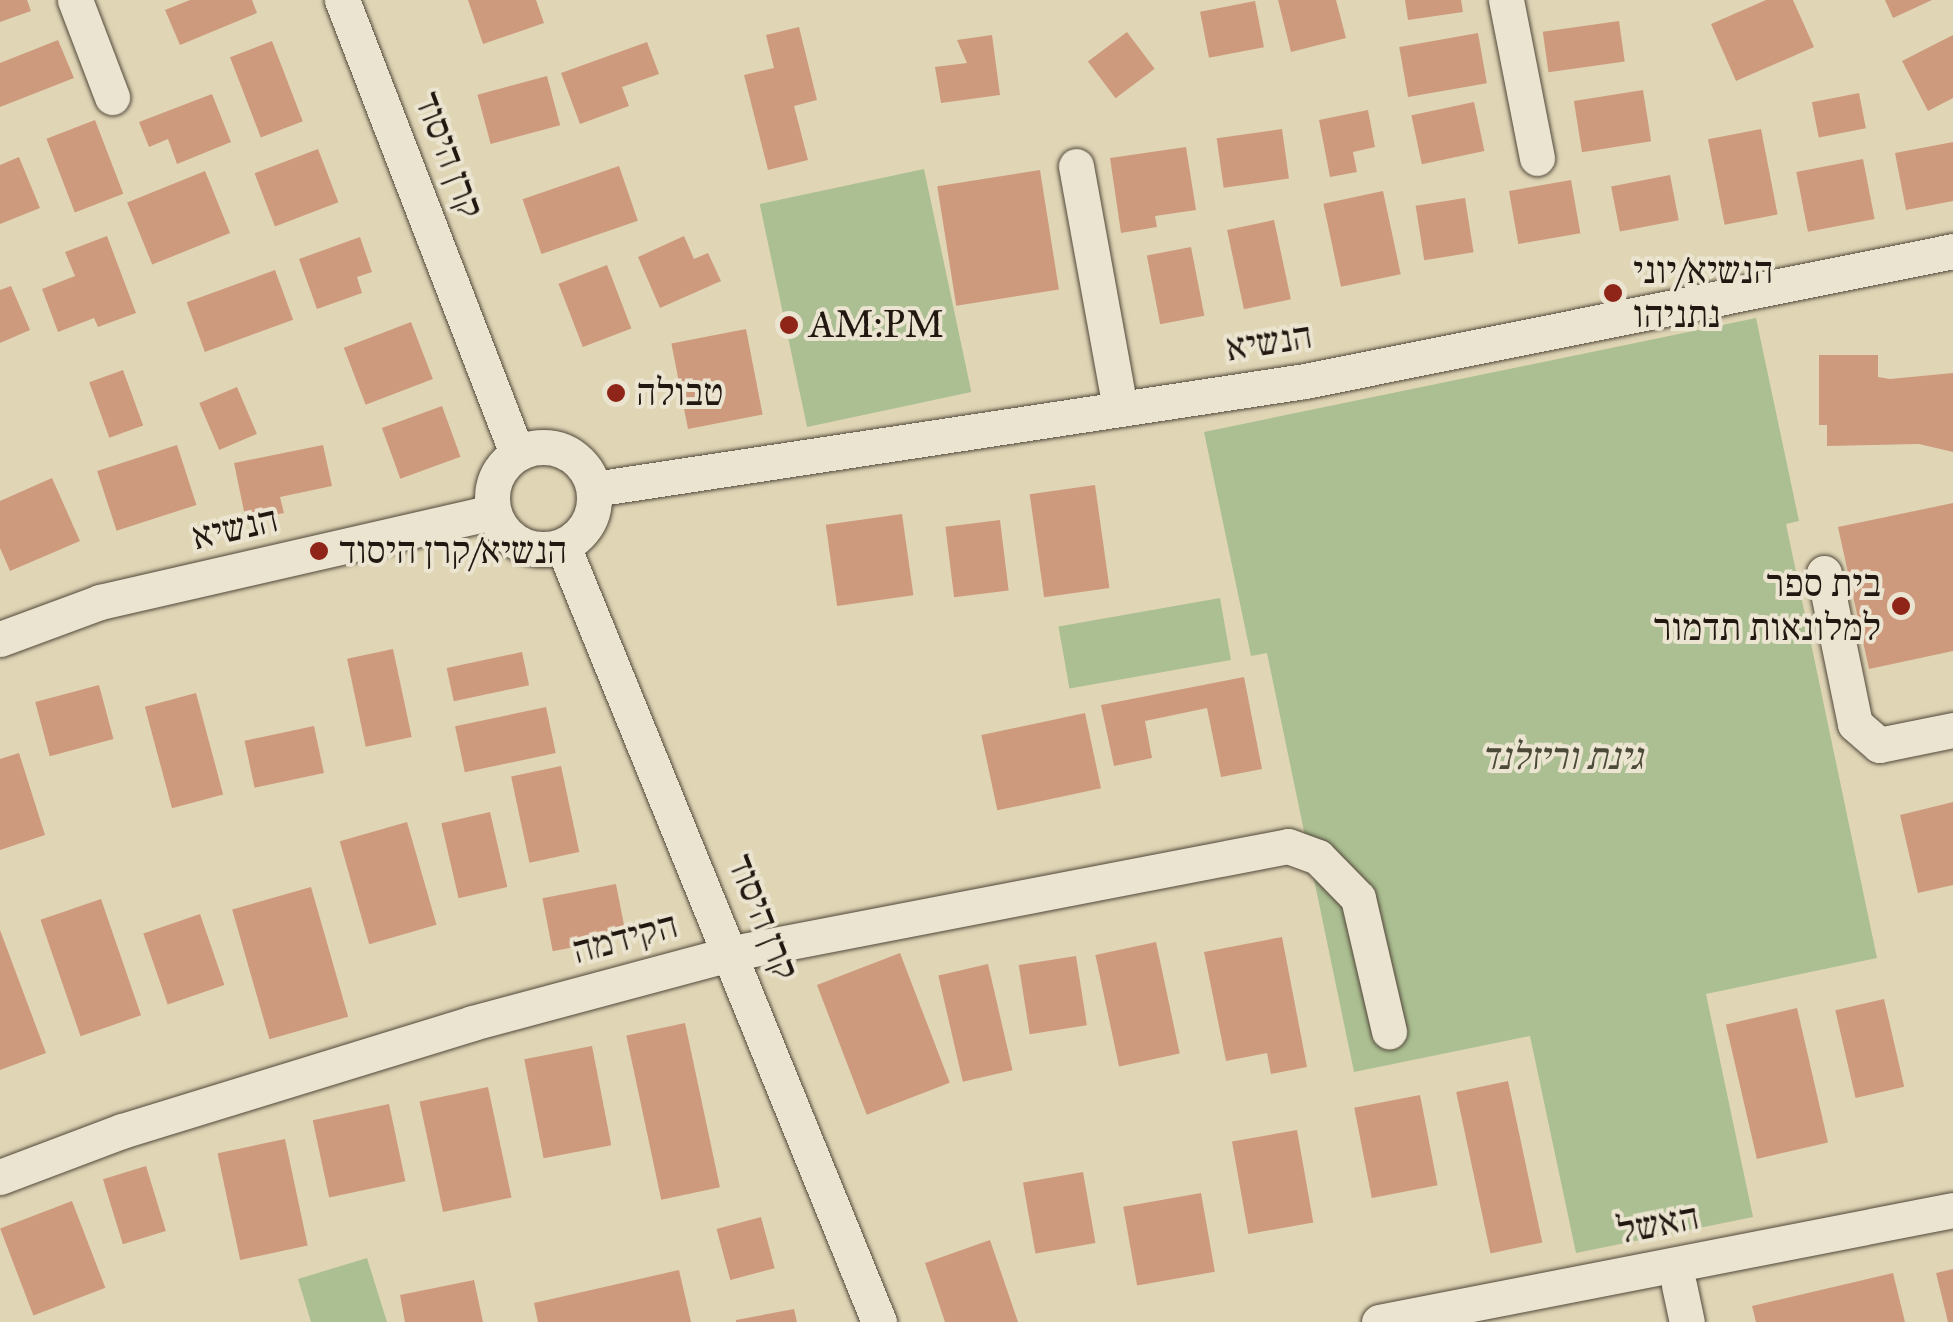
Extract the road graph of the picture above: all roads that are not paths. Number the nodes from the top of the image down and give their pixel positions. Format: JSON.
{"nodes":[{"id":1,"x":75,"y":0,"type":"edge"},
{"id":2,"x":342,"y":0,"type":"edge"},
{"id":3,"x":1506,"y":0,"type":"edge"},
{"id":4,"x":112,"y":98,"type":"dead end"},
{"id":5,"x":1537,"y":158,"type":"dead end"},
{"id":6,"x":1076,"y":166,"type":"dead end"},
{"id":7,"x":1953,"y":251,"type":"edge"},
{"id":8,"x":1120,"y":408,"type":"junction"},
{"id":9,"x":518,"y":453,"type":"junction"},
{"id":10,"x":594,"y":489,"type":"junction"},
{"id":11,"x":493,"y":512,"type":"junction"},
{"id":12,"x":562,"y":546,"type":"junction"},
{"id":13,"x":1824,"y":573,"type":"dead end"},
{"id":14,"x":0,"y":639,"type":"edge"},
{"id":15,"x":1953,"y":730,"type":"edge"},
{"id":16,"x":733,"y":953,"type":"junction"},
{"id":17,"x":1389,"y":1031,"type":"dead end"},
{"id":18,"x":0,"y":1177,"type":"edge"},
{"id":19,"x":1953,"y":1210,"type":"edge"},
{"id":20,"x":1678,"y":1286,"type":"dead end"},
{"id":21,"x":879,"y":1322,"type":"edge"},
{"id":22,"x":1379,"y":1322,"type":"edge"},
{"id":23,"x":1687,"y":1322,"type":"edge"}],
"edges":[{"from":1,"to":4,"type":"street"},
{"from":2,"to":9,"type":"street","name":"קרן היסוד"},
{"from":3,"to":5,"type":"street"},
{"from":6,"to":8,"type":"street"},
{"from":7,"to":8,"type":"street","name":"הנשיא"},
{"from":8,"to":10,"type":"street","name":"הנשיא"},
{"from":9,"to":10,"type":"street"},
{"from":9,"to":11,"type":"street"},
{"from":10,"to":12,"type":"street"},
{"from":11,"to":12,"type":"street"},
{"from":11,"to":14,"type":"street","name":"הנשיא"},
{"from":12,"to":16,"type":"street","name":"קרן היסוד"},
{"from":13,"to":15,"type":"street"},
{"from":16,"to":17,"type":"street","name":"הקידמה"},
{"from":16,"to":18,"type":"street","name":"הקידמה"},
{"from":16,"to":21,"type":"street","name":"קרן היסוד"},
{"from":19,"to":22,"type":"street","name":"האשל"},
{"from":20,"to":23,"type":"street"}]}
